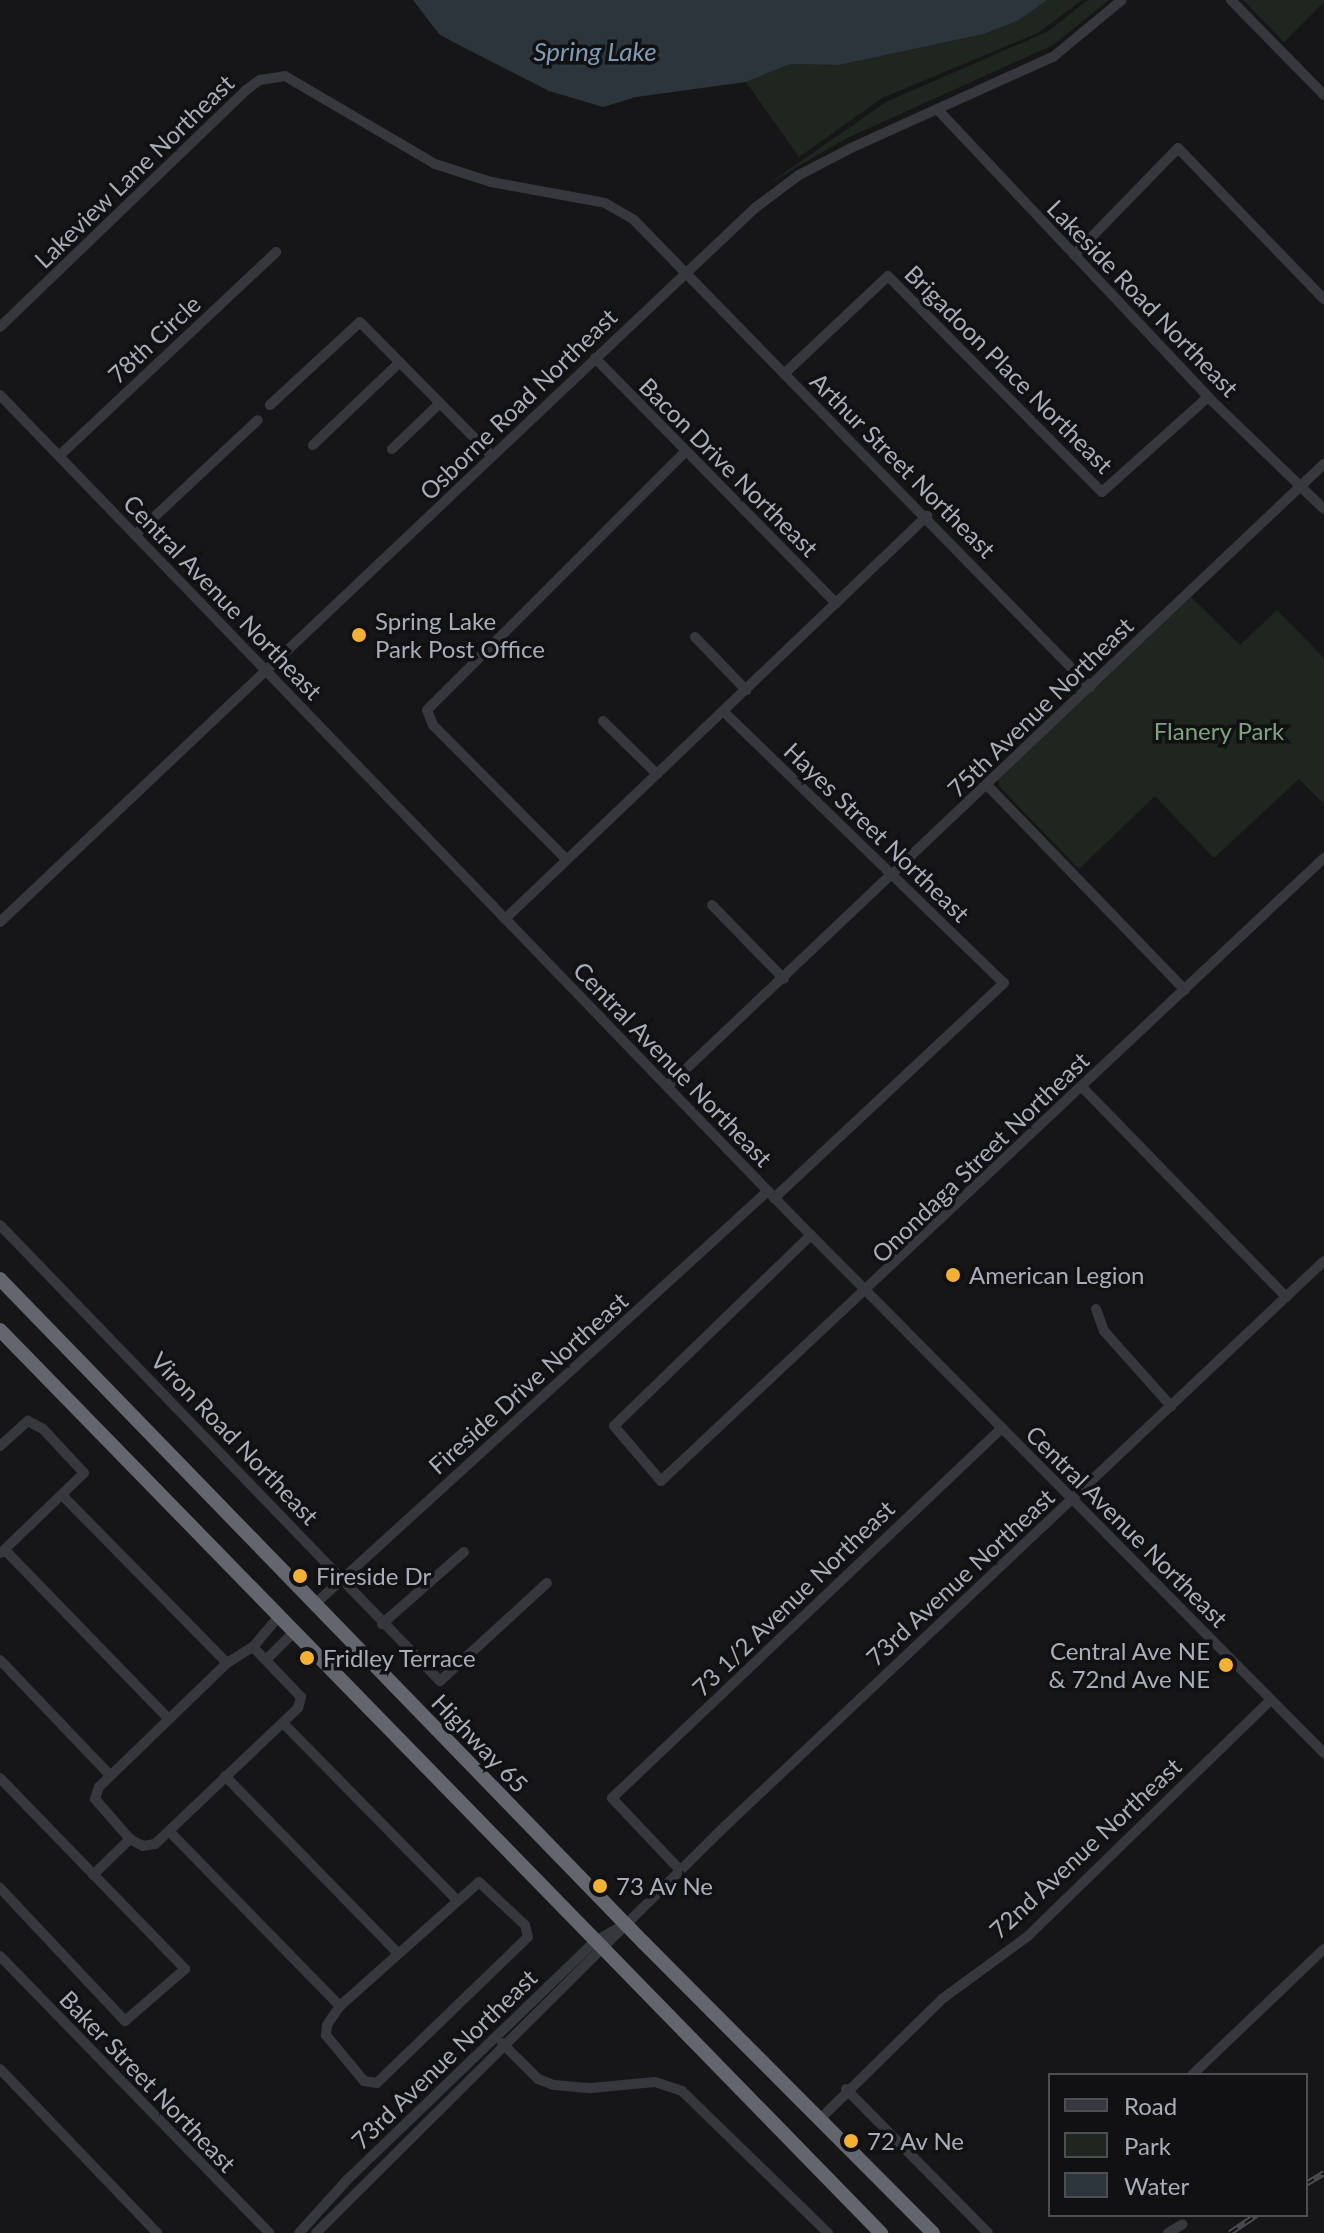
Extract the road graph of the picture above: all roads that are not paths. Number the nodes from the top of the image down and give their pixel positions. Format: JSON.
{"nodes":[{"id":1,"x":1122,"y":0,"type":"edge"},
{"id":2,"x":1231,"y":0,"type":"edge"},
{"id":3,"x":1324,"y":95,"type":"edge"},
{"id":4,"x":938,"y":110,"type":"junction"},
{"id":5,"x":276,"y":252,"type":"dead end"},
{"id":6,"x":1074,"y":255,"type":"junction"},
{"id":7,"x":686,"y":272,"type":"junction"},
{"id":8,"x":1324,"y":299,"type":"edge"},
{"id":9,"x":0,"y":327,"type":"edge"},
{"id":10,"x":595,"y":358,"type":"junction"},
{"id":11,"x":400,"y":362,"type":"junction"},
{"id":12,"x":785,"y":373,"type":"junction"},
{"id":13,"x":0,"y":395,"type":"edge"},
{"id":14,"x":1208,"y":397,"type":"junction"},
{"id":15,"x":440,"y":403,"type":"junction"},
{"id":16,"x":270,"y":405,"type":"dead end"},
{"id":17,"x":258,"y":420,"type":"dead end"},
{"id":18,"x":313,"y":445,"type":"dead end"},
{"id":19,"x":392,"y":449,"type":"dead end"},
{"id":20,"x":685,"y":452,"type":"junction"},
{"id":21,"x":59,"y":456,"type":"junction"},
{"id":22,"x":492,"y":456,"type":"junction"},
{"id":23,"x":1324,"y":464,"type":"edge"},
{"id":24,"x":1302,"y":485,"type":"junction"},
{"id":25,"x":1324,"y":509,"type":"edge"},
{"id":26,"x":927,"y":516,"type":"junction"},
{"id":27,"x":135,"y":535,"type":"junction"},
{"id":28,"x":836,"y":603,"type":"junction"},
{"id":29,"x":695,"y":637,"type":"dead end"},
{"id":30,"x":267,"y":672,"type":"junction"},
{"id":31,"x":1090,"y":687,"type":"junction"},
{"id":32,"x":746,"y":690,"type":"junction"},
{"id":33,"x":723,"y":711,"type":"junction"},
{"id":34,"x":603,"y":721,"type":"dead end"},
{"id":35,"x":657,"y":774,"type":"junction"},
{"id":36,"x":987,"y":785,"type":"junction"},
{"id":37,"x":1324,"y":858,"type":"edge"},
{"id":38,"x":567,"y":860,"type":"junction"},
{"id":39,"x":893,"y":875,"type":"junction"},
{"id":40,"x":712,"y":905,"type":"dead end"},
{"id":41,"x":505,"y":919,"type":"junction"},
{"id":42,"x":0,"y":922,"type":"edge"},
{"id":43,"x":784,"y":979,"type":"junction"},
{"id":44,"x":1004,"y":983,"type":"joint"},
{"id":45,"x":1185,"y":990,"type":"junction"},
{"id":46,"x":668,"y":1086,"type":"junction"},
{"id":47,"x":1082,"y":1087,"type":"junction"},
{"id":48,"x":771,"y":1194,"type":"junction"},
{"id":49,"x":0,"y":1225,"type":"edge"},
{"id":50,"x":811,"y":1235,"type":"junction"},
{"id":51,"x":1324,"y":1261,"type":"edge"},
{"id":52,"x":0,"y":1279,"type":"edge"},
{"id":53,"x":866,"y":1290,"type":"junction"},
{"id":54,"x":1286,"y":1297,"type":"junction"},
{"id":55,"x":1096,"y":1309,"type":"dead end"},
{"id":56,"x":0,"y":1330,"type":"edge"},
{"id":57,"x":1171,"y":1406,"type":"junction"},
{"id":58,"x":1002,"y":1428,"type":"junction"},
{"id":59,"x":0,"y":1446,"type":"edge"},
{"id":60,"x":63,"y":1496,"type":"junction"},
{"id":61,"x":1075,"y":1497,"type":"junction"},
{"id":62,"x":2,"y":1552,"type":"edge"},
{"id":63,"x":464,"y":1552,"type":"dead end"},
{"id":64,"x":342,"y":1578,"type":"junction"},
{"id":65,"x":547,"y":1583,"type":"dead end"},
{"id":66,"x":315,"y":1604,"type":"junction"},
{"id":67,"x":278,"y":1617,"type":"junction"},
{"id":68,"x":382,"y":1624,"type":"junction"},
{"id":69,"x":293,"y":1633,"type":"junction"},
{"id":70,"x":253,"y":1647,"type":"junction"},
{"id":71,"x":0,"y":1660,"type":"edge"},
{"id":72,"x":266,"y":1660,"type":"junction"},
{"id":73,"x":227,"y":1663,"type":"junction"},
{"id":74,"x":1271,"y":1700,"type":"junction"},
{"id":75,"x":169,"y":1719,"type":"junction"},
{"id":76,"x":283,"y":1723,"type":"junction"},
{"id":77,"x":1324,"y":1753,"type":"edge"},
{"id":78,"x":110,"y":1775,"type":"junction"},
{"id":79,"x":225,"y":1776,"type":"junction"},
{"id":80,"x":0,"y":1778,"type":"edge"},
{"id":81,"x":169,"y":1831,"type":"junction"},
{"id":82,"x":130,"y":1839,"type":"junction"},
{"id":83,"x":680,"y":1870,"type":"junction"},
{"id":84,"x":93,"y":1875,"type":"junction"},
{"id":85,"x":0,"y":1888,"type":"edge"},
{"id":86,"x":456,"y":1899,"type":"junction"},
{"id":87,"x":625,"y":1924,"type":"junction"},
{"id":88,"x":599,"y":1946,"type":"junction"},
{"id":89,"x":1324,"y":1949,"type":"edge"},
{"id":90,"x":398,"y":1953,"type":"junction"},
{"id":91,"x":0,"y":1956,"type":"edge"},
{"id":92,"x":340,"y":2006,"type":"junction"},
{"id":93,"x":497,"y":2038,"type":"junction"},
{"id":94,"x":506,"y":2047,"type":"junction"},
{"id":95,"x":0,"y":2069,"type":"edge"},
{"id":96,"x":1194,"y":2073,"type":"edge"},
{"id":97,"x":846,"y":2089,"type":"junction"},
{"id":98,"x":819,"y":2120,"type":"junction"},
{"id":99,"x":1183,"y":2224,"type":"dead end"},
{"id":100,"x":157,"y":2233,"type":"edge"},
{"id":101,"x":269,"y":2233,"type":"edge"},
{"id":102,"x":299,"y":2233,"type":"edge"},
{"id":103,"x":316,"y":2233,"type":"edge"},
{"id":104,"x":828,"y":2233,"type":"edge"},
{"id":105,"x":881,"y":2233,"type":"edge"},
{"id":106,"x":933,"y":2233,"type":"edge"},
{"id":107,"x":988,"y":2233,"type":"edge"},
{"id":108,"x":1168,"y":2233,"type":"edge"}],
"edges":[{"from":1,"to":4,"type":"street","name":"Osborne Road Northeast"},
{"from":2,"to":3,"type":"street"},
{"from":4,"to":6,"type":"street","name":"Lakeside Road Northeast"},
{"from":4,"to":7,"type":"street","name":"Osborne Road Northeast"},
{"from":5,"to":21,"type":"street","name":"78th Circle"},
{"from":6,"to":8,"type":"street"},
{"from":6,"to":14,"type":"street","name":"Lakeside Road Northeast"},
{"from":7,"to":9,"type":"street","name":"Lakeview Lane Northeast"},
{"from":7,"to":10,"type":"street","name":"Osborne Road Northeast"},
{"from":7,"to":12,"type":"street","name":"Arthur Street Northeast"},
{"from":10,"to":20,"type":"street","name":"Bacon Drive Northeast"},
{"from":10,"to":22,"type":"street","name":"Osborne Road Northeast"},
{"from":11,"to":15,"type":"street"},
{"from":11,"to":16,"type":"street"},
{"from":11,"to":18,"type":"street"},
{"from":12,"to":14,"type":"street","name":"Brigadoon Place Northeast"},
{"from":12,"to":26,"type":"street","name":"Arthur Street Northeast"},
{"from":13,"to":21,"type":"street","name":"Central Avenue Northeast"},
{"from":14,"to":24,"type":"street","name":"Lakeside Road Northeast"},
{"from":15,"to":19,"type":"street"},
{"from":15,"to":22,"type":"street"},
{"from":17,"to":27,"type":"street"},
{"from":20,"to":28,"type":"street","name":"Bacon Drive Northeast"},
{"from":20,"to":38,"type":"street"},
{"from":21,"to":27,"type":"street","name":"Central Avenue Northeast"},
{"from":22,"to":30,"type":"street","name":"Osborne Road Northeast"},
{"from":23,"to":24,"type":"street","name":"75th Avenue Northeast"},
{"from":24,"to":25,"type":"street","name":"Lakeside Road Northeast"},
{"from":24,"to":31,"type":"street","name":"75th Avenue Northeast"},
{"from":26,"to":28,"type":"street"},
{"from":26,"to":31,"type":"street","name":"Arthur Street Northeast"},
{"from":27,"to":30,"type":"street","name":"Central Avenue Northeast"},
{"from":28,"to":32,"type":"street"},
{"from":29,"to":32,"type":"street"},
{"from":30,"to":41,"type":"street","name":"Central Avenue Northeast"},
{"from":30,"to":42,"type":"street","name":"Osborne Road Northeast"},
{"from":31,"to":36,"type":"street","name":"75th Avenue Northeast"},
{"from":32,"to":33,"type":"street"},
{"from":33,"to":35,"type":"street"},
{"from":33,"to":39,"type":"street","name":"Hayes Street Northeast"},
{"from":34,"to":35,"type":"street"},
{"from":35,"to":38,"type":"street"},
{"from":36,"to":39,"type":"street","name":"75th Avenue Northeast"},
{"from":36,"to":45,"type":"street"},
{"from":37,"to":45,"type":"street","name":"Onondaga Street Northeast"},
{"from":38,"to":41,"type":"street"},
{"from":39,"to":43,"type":"street","name":"75th Avenue Northeast"},
{"from":39,"to":44,"type":"street","name":"Hayes Street Northeast"},
{"from":40,"to":43,"type":"street"},
{"from":41,"to":46,"type":"street","name":"Central Avenue Northeast"},
{"from":43,"to":46,"type":"street","name":"75th Avenue Northeast"},
{"from":44,"to":48,"type":"street","name":"Fireside Drive Northeast"},
{"from":45,"to":47,"type":"street","name":"Onondaga Street Northeast"},
{"from":46,"to":48,"type":"street","name":"Central Avenue Northeast"},
{"from":47,"to":53,"type":"street","name":"Onondaga Street Northeast"},
{"from":47,"to":54,"type":"street"},
{"from":48,"to":50,"type":"street","name":"Central Avenue Northeast"},
{"from":48,"to":64,"type":"street","name":"Fireside Drive Northeast"},
{"from":49,"to":64,"type":"street","name":"Viron Road Northeast"},
{"from":50,"to":53,"type":"street","name":"Central Avenue Northeast"},
{"from":50,"to":53,"type":"street","name":"Onondaga Street Northeast"},
{"from":51,"to":54,"type":"street","name":"73rd Avenue Northeast"},
{"from":52,"to":66,"type":"highway","name":"Highway 65"},
{"from":53,"to":58,"type":"street","name":"Central Avenue Northeast"},
{"from":54,"to":57,"type":"street","name":"73rd Avenue Northeast"},
{"from":55,"to":57,"type":"street"},
{"from":56,"to":67,"type":"highway"},
{"from":57,"to":61,"type":"street","name":"73rd Avenue Northeast"},
{"from":58,"to":61,"type":"street","name":"Central Avenue Northeast"},
{"from":58,"to":83,"type":"street","name":"73 1/2 Avenue Northeast"},
{"from":59,"to":60,"type":"street"},
{"from":60,"to":62,"type":"street"},
{"from":60,"to":73,"type":"street"},
{"from":61,"to":74,"type":"street","name":"Central Avenue Northeast"},
{"from":61,"to":83,"type":"street","name":"73rd Avenue Northeast"},
{"from":62,"to":75,"type":"street"},
{"from":63,"to":68,"type":"street"},
{"from":64,"to":66,"type":"street","name":"Fireside Drive Northeast"},
{"from":64,"to":68,"type":"street","name":"Viron Road Northeast"},
{"from":65,"to":68,"type":"street","name":"Viron Road Northeast"},
{"from":66,"to":87,"type":"highway","name":"Highway 65"},
{"from":67,"to":69,"type":"highway"},
{"from":67,"to":70,"type":"street"},
{"from":69,"to":72,"type":"street"},
{"from":69,"to":88,"type":"highway"},
{"from":70,"to":72,"type":"street"},
{"from":70,"to":73,"type":"street"},
{"from":71,"to":78,"type":"street"},
{"from":72,"to":76,"type":"street"},
{"from":73,"to":75,"type":"street"},
{"from":74,"to":77,"type":"street","name":"Central Avenue Northeast"},
{"from":74,"to":97,"type":"street","name":"72nd Avenue Northeast"},
{"from":75,"to":78,"type":"street"},
{"from":76,"to":79,"type":"street"},
{"from":76,"to":86,"type":"street"},
{"from":78,"to":82,"type":"street"},
{"from":79,"to":81,"type":"street"},
{"from":79,"to":90,"type":"street"},
{"from":80,"to":84,"type":"street"},
{"from":81,"to":82,"type":"street"},
{"from":81,"to":92,"type":"street"},
{"from":82,"to":84,"type":"street"},
{"from":83,"to":87,"type":"street","name":"73rd Avenue Northeast"},
{"from":84,"to":85,"type":"street"},
{"from":86,"to":90,"type":"street"},
{"from":86,"to":92,"type":"street"},
{"from":87,"to":88,"type":"street","name":"73rd Avenue Northeast"},
{"from":87,"to":98,"type":"highway","name":"Highway 65"},
{"from":88,"to":93,"type":"street","name":"73rd Avenue Northeast"},
{"from":88,"to":94,"type":"street","name":"73rd Avenue Northeast"},
{"from":88,"to":105,"type":"highway"},
{"from":89,"to":96,"type":"street"},
{"from":90,"to":92,"type":"street"},
{"from":91,"to":101,"type":"street","name":"Baker Street Northeast"},
{"from":93,"to":94,"type":"street"},
{"from":93,"to":102,"type":"street","name":"73rd Avenue Northeast"},
{"from":94,"to":103,"type":"street","name":"73rd Avenue Northeast"},
{"from":94,"to":104,"type":"street"},
{"from":95,"to":100,"type":"street"},
{"from":97,"to":98,"type":"street","name":"72nd Avenue Northeast"},
{"from":97,"to":107,"type":"street"},
{"from":98,"to":106,"type":"highway","name":"Highway 65"},
{"from":99,"to":108,"type":"street"}]}
